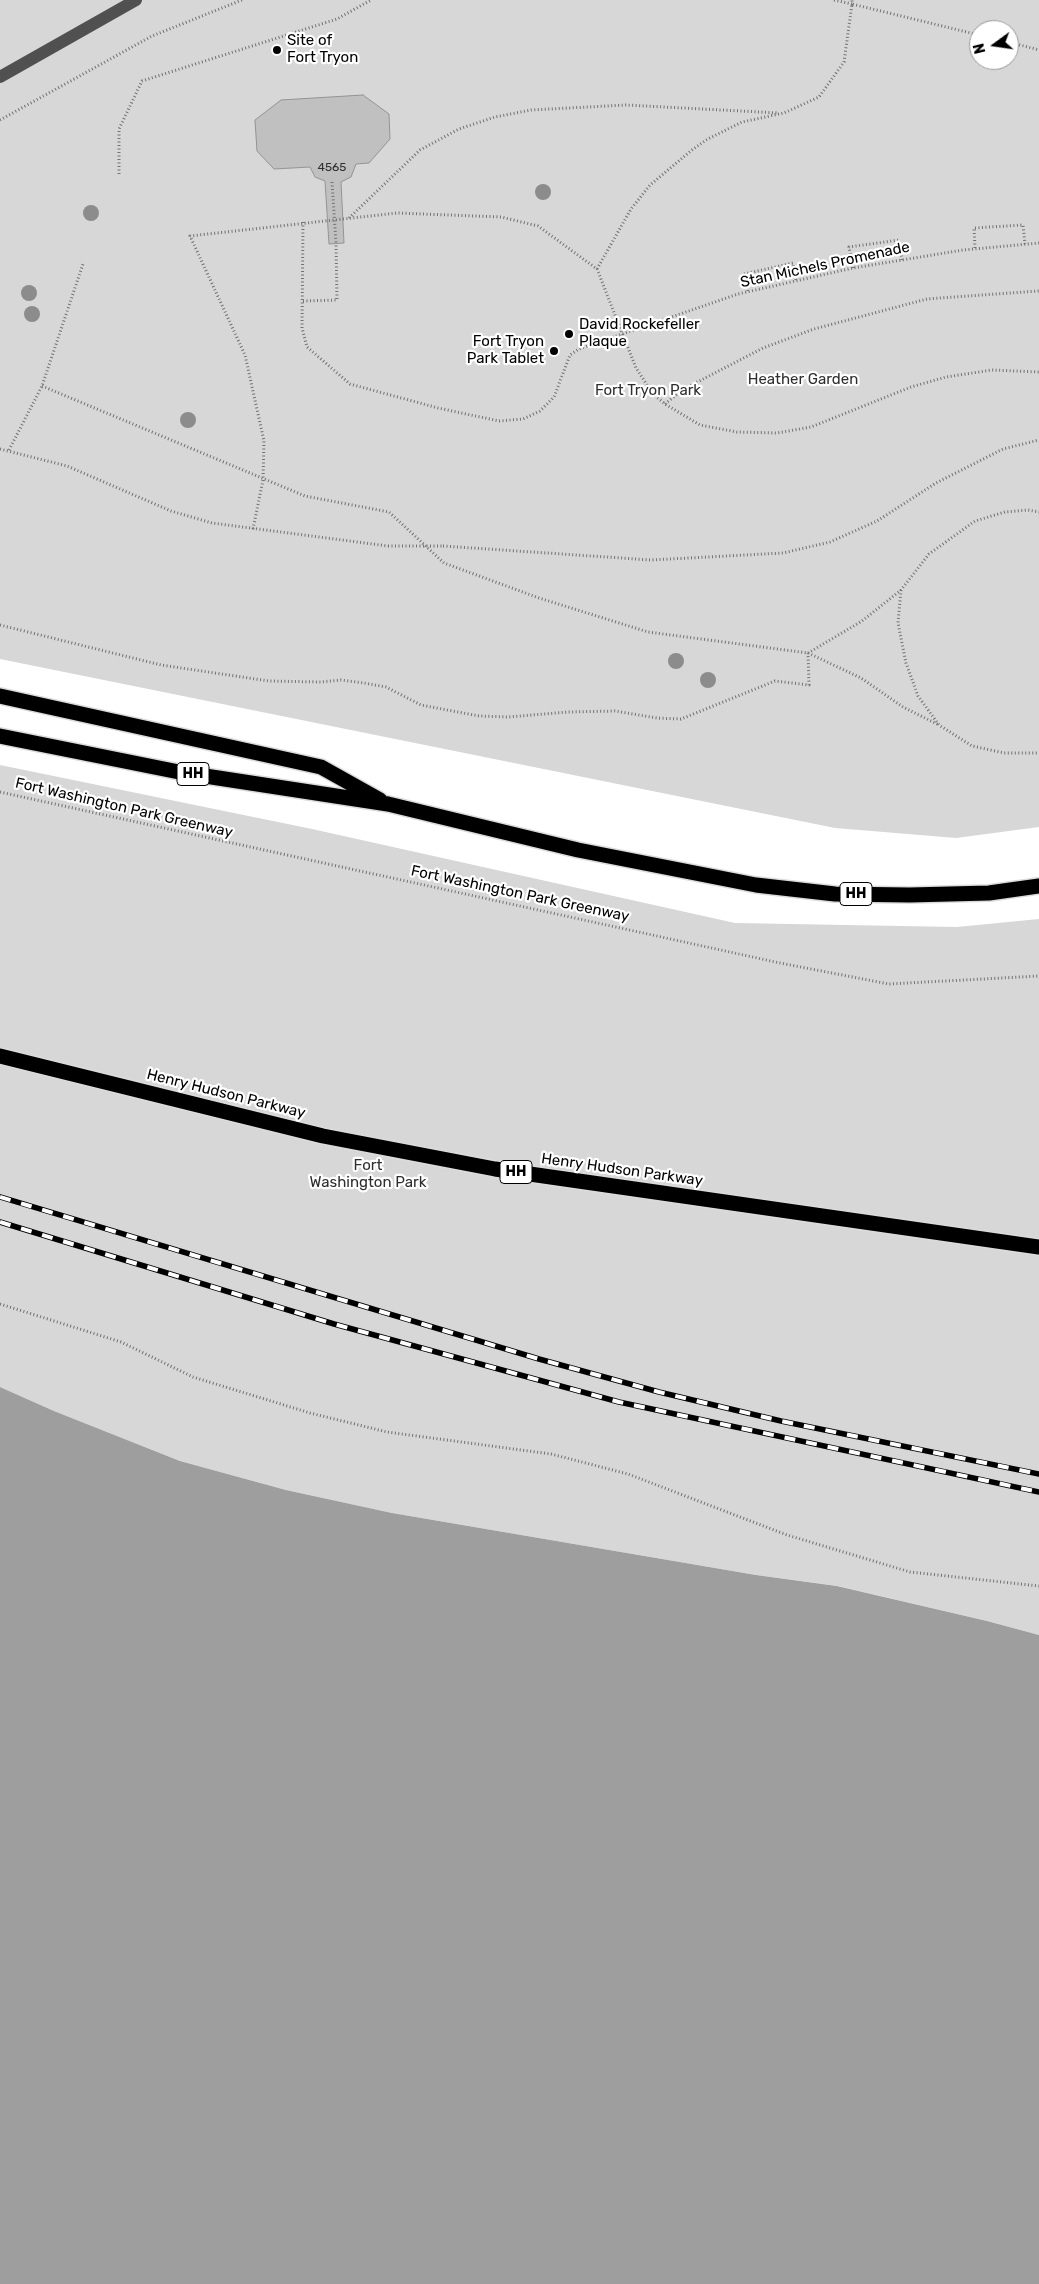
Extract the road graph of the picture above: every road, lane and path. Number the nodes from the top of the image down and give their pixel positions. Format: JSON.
{"nodes":[{"id":1,"x":136,"y":0,"type":"edge"},
{"id":2,"x":242,"y":0,"type":"edge"},
{"id":3,"x":372,"y":0,"type":"edge"},
{"id":4,"x":834,"y":0,"type":"edge"},
{"id":5,"x":852,"y":2,"type":"edge"},
{"id":6,"x":969,"y":32,"type":"edge"},
{"id":7,"x":1019,"y":45,"type":"edge"},
{"id":8,"x":1039,"y":50,"type":"edge"},
{"id":9,"x":0,"y":77,"type":"edge"},
{"id":10,"x":784,"y":113,"type":"junction"},
{"id":11,"x":0,"y":120,"type":"edge"},
{"id":12,"x":119,"y":174,"type":"dead end"},
{"id":13,"x":332,"y":182,"type":"dead end"},
{"id":14,"x":348,"y":218,"type":"junction"},
{"id":15,"x":303,"y":222,"type":"junction"},
{"id":16,"x":1039,"y":243,"type":"edge"},
{"id":17,"x":1024,"y":244,"type":"junction"},
{"id":18,"x":975,"y":249,"type":"junction"},
{"id":19,"x":902,"y":260,"type":"junction"},
{"id":20,"x":83,"y":264,"type":"dead end"},
{"id":21,"x":853,"y":268,"type":"junction"},
{"id":22,"x":597,"y":269,"type":"junction"},
{"id":23,"x":796,"y":280,"type":"junction"},
{"id":24,"x":1039,"y":291,"type":"edge"},
{"id":25,"x":748,"y":292,"type":"junction"},
{"id":26,"x":303,"y":301,"type":"junction"},
{"id":27,"x":622,"y":334,"type":"junction"},
{"id":28,"x":1039,"y":372,"type":"edge"},
{"id":29,"x":42,"y":386,"type":"junction"},
{"id":30,"x":665,"y":404,"type":"junction"},
{"id":31,"x":1039,"y":440,"type":"edge"},
{"id":32,"x":0,"y":449,"type":"edge"},
{"id":33,"x":8,"y":450,"type":"junction"},
{"id":34,"x":263,"y":480,"type":"junction"},
{"id":35,"x":1039,"y":512,"type":"edge"},
{"id":36,"x":253,"y":529,"type":"junction"},
{"id":37,"x":901,"y":590,"type":"junction"},
{"id":38,"x":0,"y":625,"type":"edge"},
{"id":39,"x":808,"y":654,"type":"junction"},
{"id":40,"x":0,"y":696,"type":"edge"},
{"id":41,"x":939,"y":725,"type":"junction"},
{"id":42,"x":0,"y":736,"type":"edge"},
{"id":43,"x":1039,"y":753,"type":"edge"},
{"id":44,"x":0,"y":792,"type":"edge"},
{"id":45,"x":388,"y":804,"type":"junction"},
{"id":46,"x":1039,"y":886,"type":"edge"},
{"id":47,"x":1039,"y":976,"type":"edge"},
{"id":48,"x":0,"y":1056,"type":"edge"},
{"id":49,"x":1039,"y":1247,"type":"edge"},
{"id":50,"x":0,"y":1304,"type":"edge"},
{"id":51,"x":1039,"y":1586,"type":"edge"}],
"edges":[{"from":1,"to":9,"type":"street"},
{"from":2,"to":11,"type":"path"},
{"from":3,"to":12,"type":"path"},
{"from":4,"to":5,"type":"path"},
{"from":5,"to":6,"type":"path"},
{"from":5,"to":10,"type":"path"},
{"from":7,"to":8,"type":"path"},
{"from":10,"to":14,"type":"path"},
{"from":10,"to":22,"type":"path"},
{"from":13,"to":26,"type":"path","bridge":true},
{"from":14,"to":15,"type":"path"},
{"from":14,"to":22,"type":"path"},
{"from":15,"to":26,"type":"path","name":"Stan Michels Promenade"},
{"from":15,"to":34,"type":"path"},
{"from":16,"to":17,"type":"path","name":"Stan Michels Promenade"},
{"from":17,"to":18,"type":"path","name":"Stan Michels Promenade"},
{"from":17,"to":18,"type":"path"},
{"from":18,"to":19,"type":"path","name":"Stan Michels Promenade"},
{"from":19,"to":21,"type":"path","name":"Stan Michels Promenade"},
{"from":19,"to":21,"type":"path"},
{"from":20,"to":29,"type":"path"},
{"from":21,"to":23,"type":"path","name":"Stan Michels Promenade"},
{"from":22,"to":27,"type":"path"},
{"from":23,"to":25,"type":"path","name":"Stan Michels Promenade"},
{"from":23,"to":25,"type":"path"},
{"from":24,"to":30,"type":"path"},
{"from":25,"to":27,"type":"path","name":"Stan Michels Promenade"},
{"from":26,"to":27,"type":"path","name":"Stan Michels Promenade"},
{"from":27,"to":30,"type":"path"},
{"from":28,"to":30,"type":"path"},
{"from":29,"to":33,"type":"path"},
{"from":29,"to":34,"type":"path"},
{"from":31,"to":36,"type":"path","bridge":true},
{"from":32,"to":33,"type":"path"},
{"from":33,"to":36,"type":"path"},
{"from":34,"to":36,"type":"path"},
{"from":34,"to":39,"type":"path"},
{"from":35,"to":37,"type":"path"},
{"from":37,"to":39,"type":"path"},
{"from":37,"to":41,"type":"path"},
{"from":38,"to":39,"type":"path"},
{"from":39,"to":41,"type":"path"},
{"from":40,"to":45,"type":"highway"},
{"from":41,"to":43,"type":"path"},
{"from":42,"to":45,"type":"highway","number":"HH"},
{"from":44,"to":47,"type":"path","name":"Fort Washington Park Greenway"},
{"from":45,"to":46,"type":"highway","number":"HH"},
{"from":48,"to":49,"type":"highway","name":"Henry Hudson Parkway","number":"HH"},
{"from":50,"to":51,"type":"path"}]}
